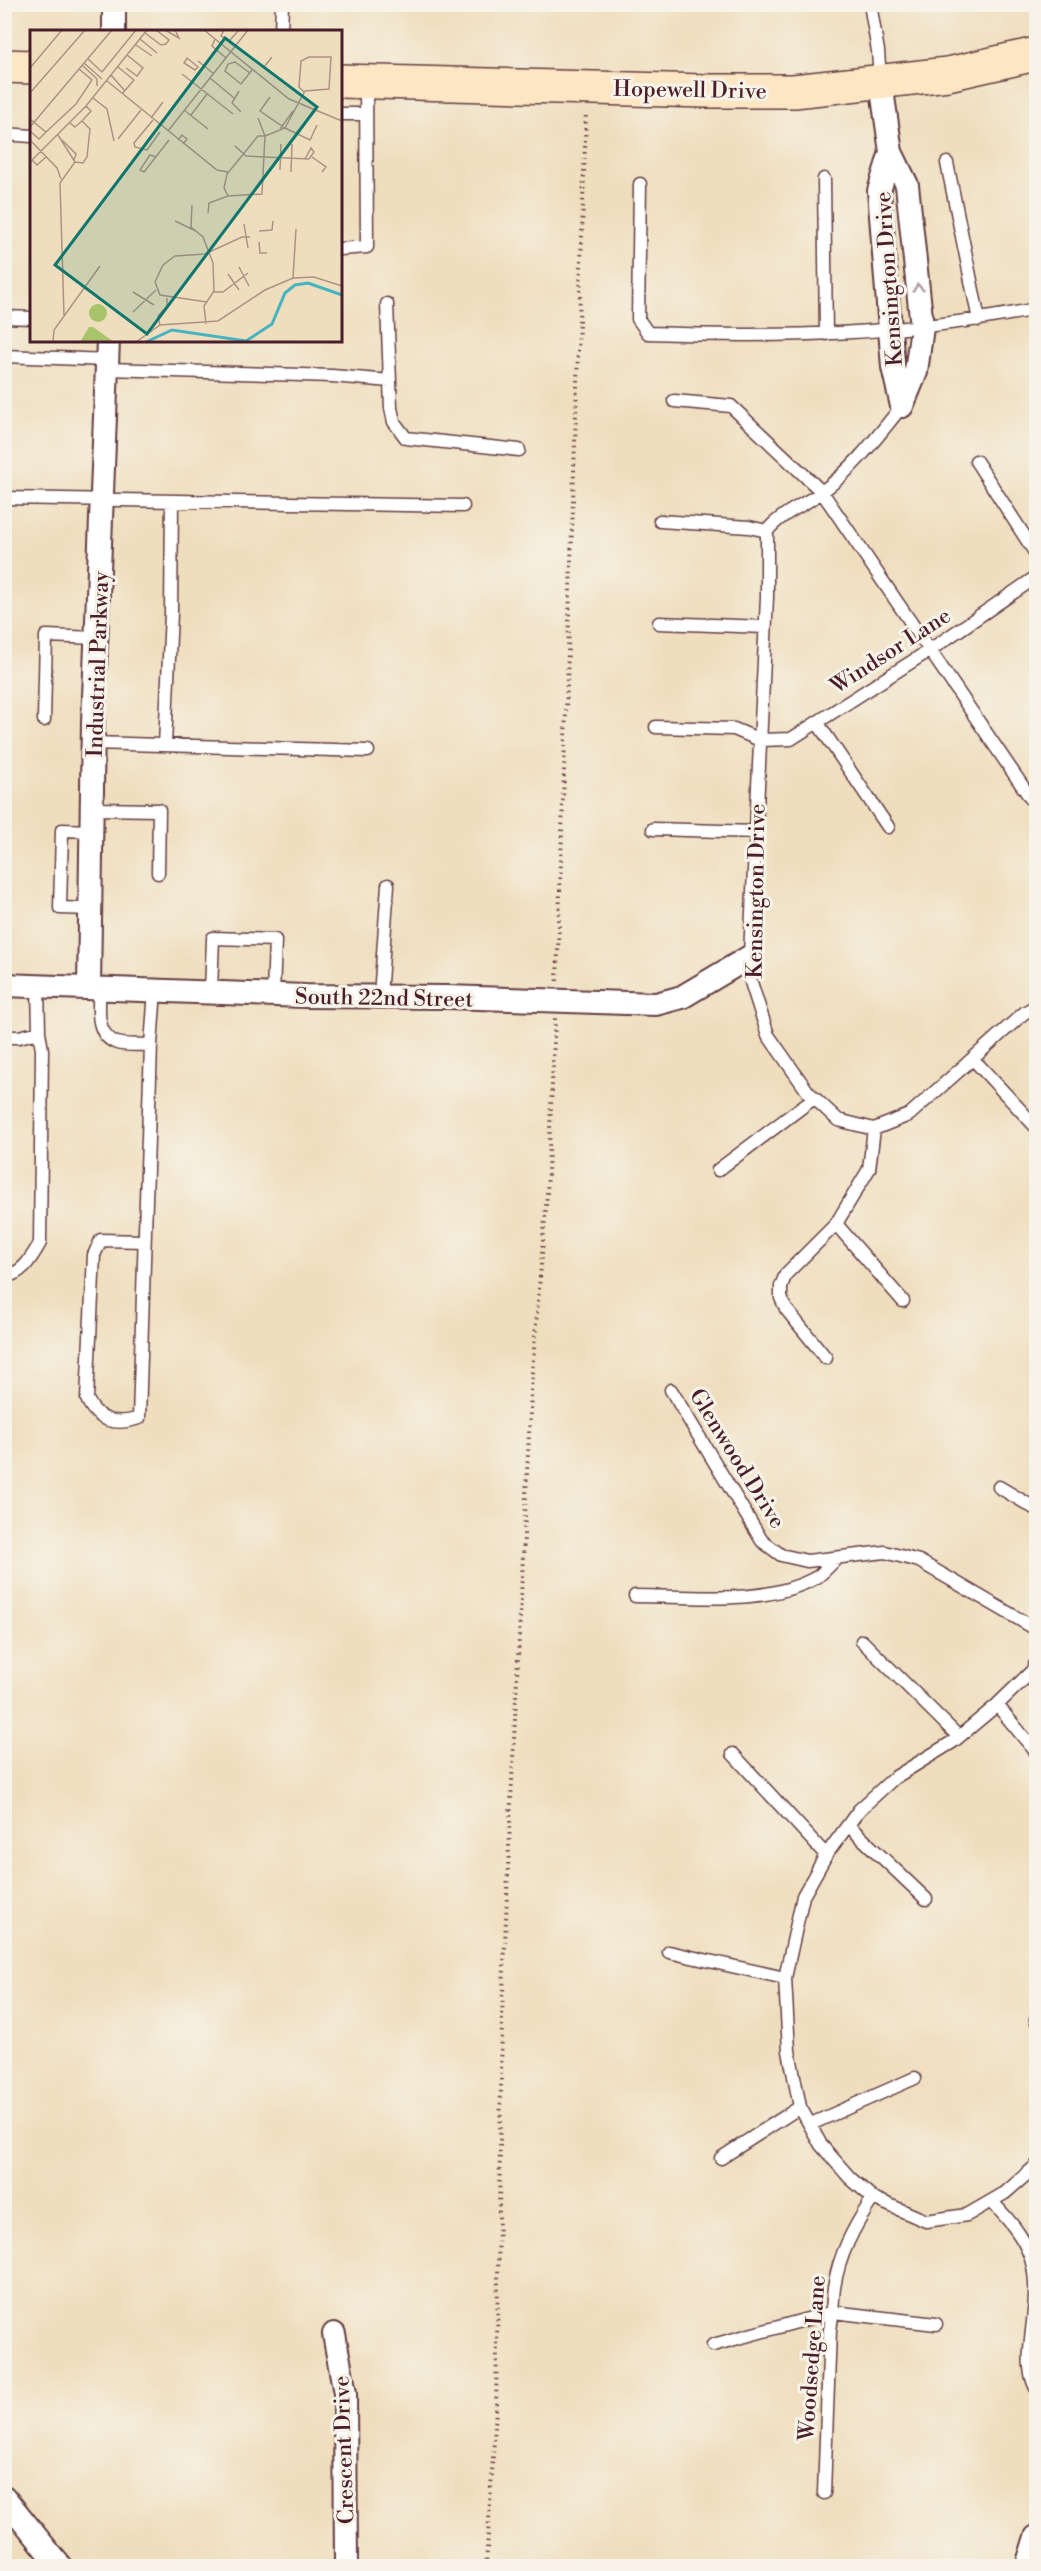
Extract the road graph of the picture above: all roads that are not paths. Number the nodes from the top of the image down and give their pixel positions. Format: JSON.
{"nodes":[{"id":1,"x":114,"y":4,"type":"edge"},
{"id":2,"x":282,"y":4,"type":"edge"},
{"id":3,"x":870,"y":4,"type":"edge"},
{"id":4,"x":114,"y":30,"type":"edge"},
{"id":5,"x":281,"y":30,"type":"edge"},
{"id":6,"x":1036,"y":54,"type":"edge"},
{"id":7,"x":4,"y":66,"type":"edge"},
{"id":8,"x":30,"y":67,"type":"edge"},
{"id":9,"x":880,"y":83,"type":"junction"},
{"id":10,"x":357,"y":92,"type":"edge"},
{"id":11,"x":342,"y":111,"type":"edge"},
{"id":12,"x":4,"y":134,"type":"edge"},
{"id":13,"x":30,"y":136,"type":"edge"},
{"id":14,"x":891,"y":152,"type":"junction"},
{"id":15,"x":947,"y":163,"type":"dead end"},
{"id":16,"x":824,"y":179,"type":"dead end"},
{"id":17,"x":640,"y":184,"type":"dead end"},
{"id":18,"x":342,"y":249,"type":"edge"},
{"id":19,"x":387,"y":304,"type":"dead end"},
{"id":20,"x":1036,"y":309,"type":"edge"},
{"id":21,"x":4,"y":317,"type":"edge"},
{"id":22,"x":30,"y":318,"type":"edge"},
{"id":23,"x":979,"y":320,"type":"junction"},
{"id":24,"x":922,"y":327,"type":"junction"},
{"id":25,"x":890,"y":330,"type":"junction"},
{"id":26,"x":826,"y":334,"type":"junction"},
{"id":27,"x":4,"y":356,"type":"edge"},
{"id":28,"x":108,"y":356,"type":"edge"},
{"id":29,"x":390,"y":381,"type":"junction"},
{"id":30,"x":674,"y":401,"type":"dead end"},
{"id":31,"x":902,"y":406,"type":"junction"},
{"id":32,"x":519,"y":450,"type":"dead end"},
{"id":33,"x":976,"y":461,"type":"dead end"},
{"id":34,"x":822,"y":492,"type":"junction"},
{"id":35,"x":4,"y":498,"type":"edge"},
{"id":36,"x":103,"y":500,"type":"junction"},
{"id":37,"x":172,"y":501,"type":"junction"},
{"id":38,"x":463,"y":506,"type":"dead end"},
{"id":39,"x":660,"y":521,"type":"dead end"},
{"id":40,"x":767,"y":531,"type":"junction"},
{"id":41,"x":1036,"y":554,"type":"edge"},
{"id":42,"x":1036,"y":577,"type":"edge"},
{"id":43,"x":659,"y":623,"type":"dead end"},
{"id":44,"x":765,"y":627,"type":"junction"},
{"id":45,"x":97,"y":638,"type":"junction"},
{"id":46,"x":930,"y":650,"type":"junction"},
{"id":47,"x":45,"y":720,"type":"dead end"},
{"id":48,"x":817,"y":722,"type":"junction"},
{"id":49,"x":656,"y":727,"type":"dead end"},
{"id":50,"x":760,"y":740,"type":"junction"},
{"id":51,"x":93,"y":743,"type":"junction"},
{"id":52,"x":165,"y":745,"type":"junction"},
{"id":53,"x":368,"y":751,"type":"dead end"},
{"id":54,"x":1036,"y":806,"type":"edge"},
{"id":55,"x":93,"y":820,"type":"junction"},
{"id":56,"x":888,"y":827,"type":"dead end"},
{"id":57,"x":654,"y":829,"type":"dead end"},
{"id":58,"x":756,"y":832,"type":"junction"},
{"id":59,"x":158,"y":873,"type":"dead end"},
{"id":60,"x":388,"y":885,"type":"dead end"},
{"id":61,"x":90,"y":909,"type":"junction"},
{"id":62,"x":751,"y":956,"type":"junction"},
{"id":63,"x":4,"y":985,"type":"edge"},
{"id":64,"x":38,"y":986,"type":"junction"},
{"id":65,"x":94,"y":987,"type":"junction"},
{"id":66,"x":155,"y":990,"type":"junction"},
{"id":67,"x":211,"y":992,"type":"junction"},
{"id":68,"x":273,"y":995,"type":"junction"},
{"id":69,"x":380,"y":996,"type":"junction"},
{"id":70,"x":1036,"y":1006,"type":"edge"},
{"id":71,"x":39,"y":1032,"type":"junction"},
{"id":72,"x":4,"y":1037,"type":"edge"},
{"id":73,"x":151,"y":1045,"type":"junction"},
{"id":74,"x":974,"y":1059,"type":"junction"},
{"id":75,"x":814,"y":1098,"type":"junction"},
{"id":76,"x":1036,"y":1127,"type":"edge"},
{"id":77,"x":874,"y":1129,"type":"junction"},
{"id":78,"x":718,"y":1170,"type":"dead end"},
{"id":79,"x":836,"y":1224,"type":"junction"},
{"id":80,"x":144,"y":1241,"type":"junction"},
{"id":81,"x":4,"y":1277,"type":"edge"},
{"id":82,"x":903,"y":1301,"type":"dead end"},
{"id":83,"x":826,"y":1358,"type":"dead end"},
{"id":84,"x":670,"y":1390,"type":"dead end"},
{"id":85,"x":999,"y":1486,"type":"dead end"},
{"id":86,"x":1036,"y":1509,"type":"edge"},
{"id":87,"x":837,"y":1558,"type":"junction"},
{"id":88,"x":635,"y":1596,"type":"dead end"},
{"id":89,"x":1036,"y":1629,"type":"edge"},
{"id":90,"x":862,"y":1641,"type":"dead end"},
{"id":91,"x":1036,"y":1663,"type":"edge"},
{"id":92,"x":997,"y":1705,"type":"junction"},
{"id":93,"x":959,"y":1737,"type":"junction"},
{"id":94,"x":1036,"y":1752,"type":"edge"},
{"id":95,"x":733,"y":1754,"type":"dead end"},
{"id":96,"x":848,"y":1825,"type":"junction"},
{"id":97,"x":826,"y":1855,"type":"junction"},
{"id":98,"x":926,"y":1899,"type":"dead end"},
{"id":99,"x":669,"y":1952,"type":"dead end"},
{"id":100,"x":785,"y":1978,"type":"junction"},
{"id":101,"x":915,"y":2078,"type":"dead end"},
{"id":102,"x":800,"y":2107,"type":"junction"},
{"id":103,"x":811,"y":2124,"type":"junction"},
{"id":104,"x":721,"y":2158,"type":"dead end"},
{"id":105,"x":1036,"y":2166,"type":"edge"},
{"id":106,"x":873,"y":2198,"type":"junction"},
{"id":107,"x":991,"y":2201,"type":"junction"},
{"id":108,"x":834,"y":2312,"type":"junction"},
{"id":109,"x":936,"y":2324,"type":"dead end"},
{"id":110,"x":334,"y":2334,"type":"dead end"},
{"id":111,"x":712,"y":2345,"type":"dead end"},
{"id":112,"x":1036,"y":2388,"type":"edge"},
{"id":113,"x":825,"y":2493,"type":"dead end"},
{"id":114,"x":4,"y":2497,"type":"edge"},
{"id":115,"x":1036,"y":2537,"type":"edge"},
{"id":116,"x":60,"y":2566,"type":"edge"},
{"id":117,"x":346,"y":2566,"type":"edge"},
{"id":118,"x":1027,"y":2566,"type":"edge"}],
"edges":[{"from":1,"to":4,"type":"street"},
{"from":2,"to":5,"type":"lane"},
{"from":3,"to":9,"type":"lane"},
{"from":6,"to":9,"type":"main road","name":"Hopewell Drive"},
{"from":7,"to":8,"type":"main road"},
{"from":9,"to":10,"type":"main road","name":"Hopewell Drive"},
{"from":9,"to":14,"type":"street","name":"Kensington Drive"},
{"from":10,"to":11,"type":"lane"},
{"from":10,"to":18,"type":"lane"},
{"from":12,"to":13,"type":"lane"},
{"from":24,"to":14,"type":"street","name":"Kensington Drive","one_way":true},
{"from":14,"to":25,"type":"street","name":"Kensington Drive"},
{"from":15,"to":23,"type":"lane"},
{"from":16,"to":26,"type":"lane"},
{"from":17,"to":26,"type":"lane"},
{"from":19,"to":29,"type":"lane"},
{"from":20,"to":23,"type":"lane"},
{"from":21,"to":22,"type":"lane"},
{"from":23,"to":24,"type":"lane"},
{"from":24,"to":25,"type":"lane"},
{"from":24,"to":31,"type":"street","name":"Kensington Drive"},
{"from":25,"to":26,"type":"lane"},
{"from":25,"to":31,"type":"street","name":"Kensington Drive"},
{"from":27,"to":28,"type":"lane"},
{"from":28,"to":29,"type":"lane"},
{"from":28,"to":36,"type":"street","name":"Industrial Parkway"},
{"from":29,"to":32,"type":"lane"},
{"from":30,"to":34,"type":"lane"},
{"from":31,"to":34,"type":"lane","name":"Kensington Drive"},
{"from":33,"to":41,"type":"lane"},
{"from":34,"to":40,"type":"lane","name":"Kensington Drive"},
{"from":34,"to":46,"type":"lane"},
{"from":35,"to":36,"type":"lane"},
{"from":36,"to":37,"type":"lane"},
{"from":36,"to":45,"type":"street","name":"Industrial Parkway"},
{"from":37,"to":38,"type":"lane"},
{"from":37,"to":52,"type":"lane"},
{"from":39,"to":40,"type":"lane"},
{"from":40,"to":44,"type":"lane","name":"Kensington Drive"},
{"from":42,"to":46,"type":"lane","name":"Windsor Lane"},
{"from":43,"to":44,"type":"lane"},
{"from":44,"to":50,"type":"lane","name":"Kensington Drive"},
{"from":45,"to":47,"type":"lane"},
{"from":45,"to":51,"type":"street","name":"Industrial Parkway"},
{"from":46,"to":48,"type":"lane","name":"Windsor Lane"},
{"from":46,"to":54,"type":"lane"},
{"from":48,"to":50,"type":"lane","name":"Windsor Lane"},
{"from":48,"to":56,"type":"lane"},
{"from":49,"to":50,"type":"lane"},
{"from":50,"to":58,"type":"lane","name":"Kensington Drive"},
{"from":51,"to":52,"type":"lane"},
{"from":51,"to":55,"type":"street","name":"Industrial Parkway"},
{"from":52,"to":53,"type":"lane"},
{"from":55,"to":59,"type":"lane"},
{"from":55,"to":61,"type":"street","name":"Industrial Parkway"},
{"from":55,"to":61,"type":"lane"},
{"from":57,"to":58,"type":"lane"},
{"from":58,"to":62,"type":"lane","name":"Kensington Drive"},
{"from":60,"to":69,"type":"lane"},
{"from":61,"to":65,"type":"street","name":"Industrial Parkway"},
{"from":62,"to":69,"type":"street","name":"South 22nd Street"},
{"from":62,"to":75,"type":"lane","name":"Kensington Drive"},
{"from":63,"to":64,"type":"street","name":"South 22nd Street"},
{"from":64,"to":65,"type":"street","name":"South 22nd Street"},
{"from":64,"to":71,"type":"lane"},
{"from":65,"to":66,"type":"street","name":"South 22nd Street"},
{"from":65,"to":73,"type":"lane"},
{"from":66,"to":67,"type":"street","name":"South 22nd Street"},
{"from":66,"to":73,"type":"lane"},
{"from":67,"to":68,"type":"street","name":"South 22nd Street"},
{"from":67,"to":68,"type":"lane"},
{"from":68,"to":69,"type":"street","name":"South 22nd Street"},
{"from":70,"to":74,"type":"lane"},
{"from":71,"to":72,"type":"lane"},
{"from":71,"to":81,"type":"lane"},
{"from":73,"to":80,"type":"lane"},
{"from":74,"to":76,"type":"lane"},
{"from":74,"to":77,"type":"lane"},
{"from":75,"to":77,"type":"lane","name":"Kensington Drive"},
{"from":75,"to":78,"type":"lane"},
{"from":77,"to":79,"type":"lane"},
{"from":79,"to":82,"type":"lane"},
{"from":79,"to":83,"type":"lane"},
{"from":80,"to":80,"type":"lane"},
{"from":84,"to":87,"type":"lane","name":"Glenwood Drive"},
{"from":85,"to":86,"type":"lane"},
{"from":87,"to":88,"type":"lane"},
{"from":87,"to":89,"type":"lane","name":"Glenwood Drive"},
{"from":90,"to":93,"type":"lane"},
{"from":91,"to":92,"type":"lane"},
{"from":92,"to":93,"type":"lane"},
{"from":92,"to":94,"type":"lane"},
{"from":93,"to":96,"type":"lane"},
{"from":95,"to":97,"type":"lane"},
{"from":96,"to":97,"type":"lane"},
{"from":96,"to":98,"type":"lane"},
{"from":97,"to":100,"type":"lane"},
{"from":99,"to":100,"type":"lane"},
{"from":100,"to":102,"type":"lane"},
{"from":101,"to":103,"type":"lane"},
{"from":102,"to":103,"type":"lane"},
{"from":102,"to":104,"type":"lane"},
{"from":103,"to":106,"type":"lane"},
{"from":105,"to":107,"type":"lane"},
{"from":106,"to":107,"type":"lane"},
{"from":106,"to":108,"type":"lane","name":"Woodsedge Lane"},
{"from":107,"to":112,"type":"lane"},
{"from":108,"to":109,"type":"lane"},
{"from":108,"to":111,"type":"lane"},
{"from":108,"to":113,"type":"lane","name":"Woodsedge Lane"},
{"from":110,"to":117,"type":"street","name":"Crescent Drive"},
{"from":114,"to":116,"type":"street"},
{"from":115,"to":118,"type":"street"}]}
